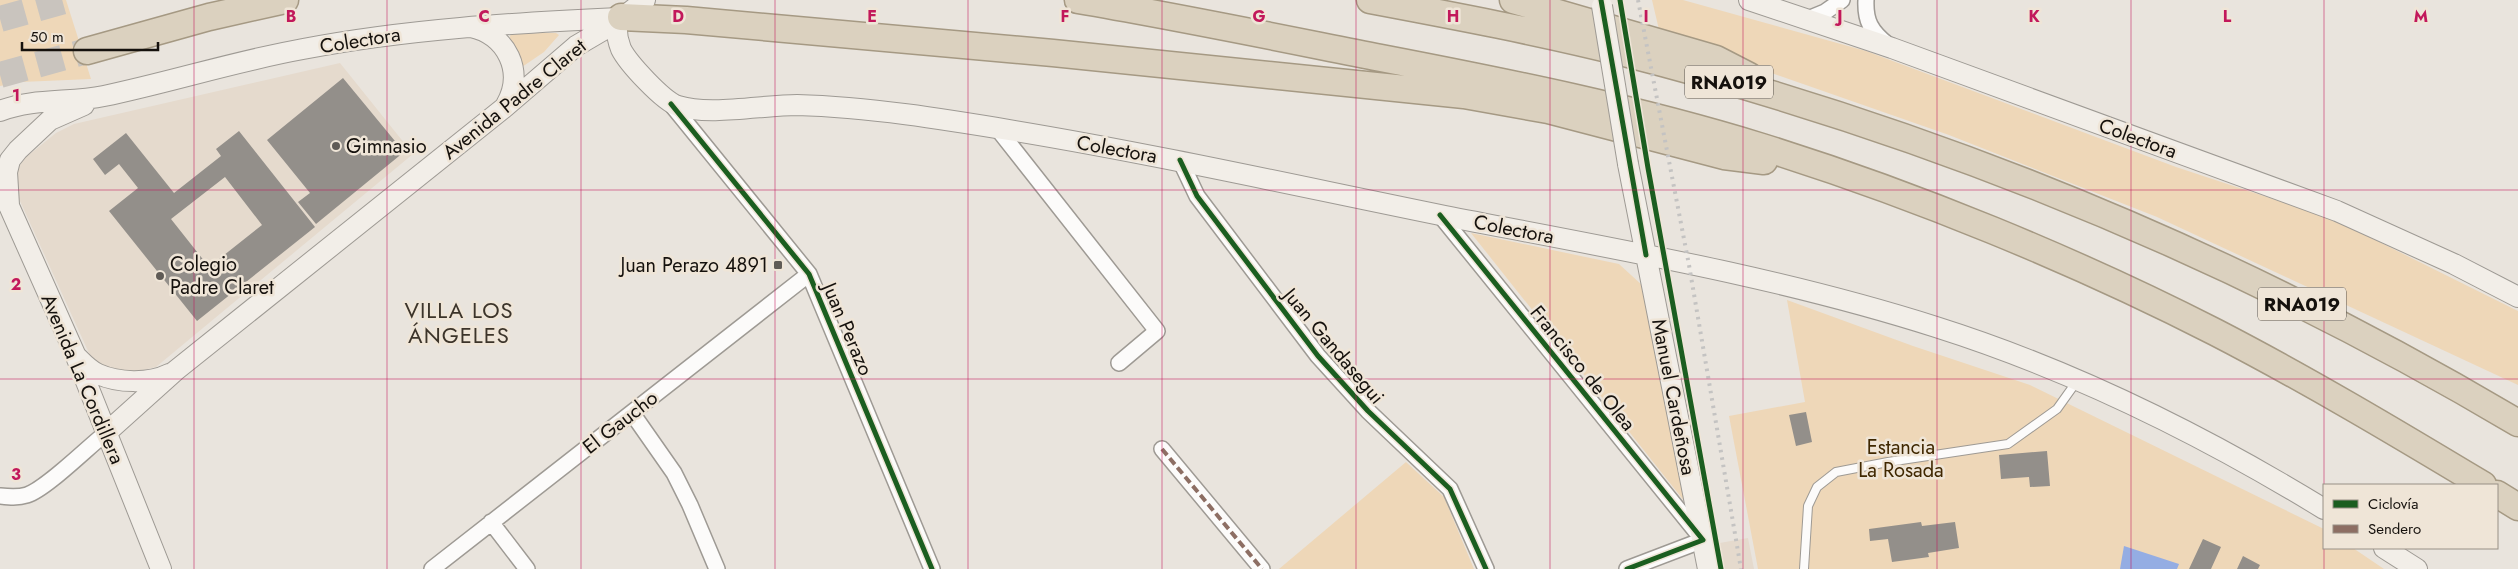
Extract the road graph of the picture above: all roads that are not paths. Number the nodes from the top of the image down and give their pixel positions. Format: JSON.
{"nodes":[{"id":1,"x":285,"y":0,"type":"edge"},
{"id":2,"x":1078,"y":0,"type":"edge"},
{"id":3,"x":1370,"y":0,"type":"edge"},
{"id":4,"x":1513,"y":0,"type":"edge"},
{"id":5,"x":1749,"y":0,"type":"edge"},
{"id":6,"x":1842,"y":0,"type":"edge"},
{"id":7,"x":1866,"y":0,"type":"edge"},
{"id":8,"x":1601,"y":3,"type":"edge"},
{"id":9,"x":641,"y":8,"type":"edge"},
{"id":10,"x":1808,"y":19,"type":"junction"},
{"id":11,"x":686,"y":20,"type":"junction"},
{"id":12,"x":466,"y":26,"type":"junction"},
{"id":13,"x":1892,"y":48,"type":"junction"},
{"id":14,"x":87,"y":51,"type":"tunnel mouth"},
{"id":15,"x":104,"y":96,"type":"junction"},
{"id":16,"x":671,"y":104,"type":"junction"},
{"id":17,"x":505,"y":107,"type":"junction"},
{"id":18,"x":1817,"y":110,"type":"junction"},
{"id":19,"x":0,"y":111,"type":"edge"},
{"id":20,"x":997,"y":128,"type":"junction"},
{"id":21,"x":1180,"y":160,"type":"junction"},
{"id":22,"x":1826,"y":168,"type":"junction"},
{"id":23,"x":3,"y":205,"type":"edge"},
{"id":24,"x":1440,"y":214,"type":"junction"},
{"id":25,"x":1646,"y":255,"type":"junction"},
{"id":26,"x":809,"y":274,"type":"junction"},
{"id":27,"x":2518,"y":297,"type":"edge"},
{"id":28,"x":75,"y":354,"type":"junction"},
{"id":29,"x":1119,"y":363,"type":"dead end"},
{"id":30,"x":175,"y":371,"type":"junction"},
{"id":31,"x":2077,"y":381,"type":"junction"},
{"id":32,"x":632,"y":413,"type":"junction"},
{"id":33,"x":2518,"y":423,"type":"edge"},
{"id":34,"x":106,"y":433,"type":"junction"},
{"id":35,"x":1162,"y":448,"type":"dead end"},
{"id":36,"x":2481,"y":484,"type":"edge"},
{"id":37,"x":0,"y":496,"type":"edge"},
{"id":38,"x":2323,"y":509,"type":"edge"},
{"id":39,"x":492,"y":522,"type":"junction"},
{"id":40,"x":1703,"y":540,"type":"junction"},
{"id":41,"x":2386,"y":549,"type":"edge"},
{"id":42,"x":161,"y":569,"type":"edge"},
{"id":43,"x":432,"y":569,"type":"edge"},
{"id":44,"x":527,"y":569,"type":"edge"},
{"id":45,"x":717,"y":569,"type":"edge"},
{"id":46,"x":932,"y":569,"type":"edge"},
{"id":47,"x":1262,"y":569,"type":"edge"},
{"id":48,"x":1486,"y":569,"type":"edge"},
{"id":49,"x":1627,"y":569,"type":"edge"},
{"id":50,"x":1708,"y":569,"type":"edge"},
{"id":51,"x":1804,"y":569,"type":"edge"},
{"id":52,"x":2417,"y":569,"type":"edge"}],
"edges":[{"from":1,"to":14,"type":"highway"},
{"from":2,"to":22,"type":"highway","number":"RNA019"},
{"from":3,"to":18,"type":"highway","number":"RNA019"},
{"from":4,"to":18,"type":"highway"},
{"from":5,"to":10,"type":"main road","name":"Colectora"},
{"from":6,"to":10,"type":"street"},
{"from":7,"to":13,"type":"street"},
{"from":8,"to":25,"type":"main road","name":"Manuel Cardeñosa","bridge":true},
{"from":9,"to":11,"type":"highway"},
{"from":9,"to":11,"type":"highway"},
{"from":9,"to":12,"type":"main road","name":"Colectora"},
{"from":9,"to":16,"type":"main road","name":"Juan Perazo"},
{"from":9,"to":17,"type":"main road","name":"Avenida Padre Claret"},
{"from":10,"to":13,"type":"main road","name":"Colectora"},
{"from":11,"to":22,"type":"highway"},
{"from":12,"to":15,"type":"main road","name":"Colectora"},
{"from":12,"to":17,"type":"main road"},
{"from":13,"to":27,"type":"main road","name":"Colectora"},
{"from":15,"to":19,"type":"main road"},
{"from":15,"to":23,"type":"main road"},
{"from":16,"to":20,"type":"main road","name":"Colectora"},
{"from":16,"to":26,"type":"street","name":"Juan Perazo"},
{"from":17,"to":30,"type":"main road","name":"Avenida Padre Claret"},
{"from":18,"to":33,"type":"highway","number":"RNA019"},
{"from":20,"to":21,"type":"main road","name":"Colectora"},
{"from":20,"to":29,"type":"street"},
{"from":21,"to":24,"type":"main road","name":"Colectora"},
{"from":21,"to":48,"type":"street","name":"Juan Gandasegui"},
{"from":22,"to":36,"type":"highway","number":"RNA019"},
{"from":23,"to":28,"type":"main road","name":"Avenida La Cordillera"},
{"from":24,"to":25,"type":"main road","name":"Colectora"},
{"from":24,"to":40,"type":"street","name":"Francisco de Olea"},
{"from":25,"to":31,"type":"main road","name":"Colectora"},
{"from":25,"to":40,"type":"main road","name":"Manuel Cardeñosa"},
{"from":26,"to":32,"type":"street","name":"El Gaucho"},
{"from":26,"to":46,"type":"street","name":"Juan Perazo"},
{"from":28,"to":30,"type":"main road","name":"Avenida Padre Claret"},
{"from":28,"to":34,"type":"main road","name":"Avenida La Cordillera"},
{"from":30,"to":34,"type":"main road","name":"Avenida Padre Claret"},
{"from":31,"to":38,"type":"main road"},
{"from":31,"to":51,"type":"lane"},
{"from":32,"to":39,"type":"street","name":"El Gaucho"},
{"from":32,"to":45,"type":"street"},
{"from":34,"to":37,"type":"street"},
{"from":34,"to":42,"type":"main road","name":"Avenida La Cordillera"},
{"from":35,"to":47,"type":"street"},
{"from":39,"to":43,"type":"street","name":"El Gaucho"},
{"from":39,"to":44,"type":"street"},
{"from":40,"to":49,"type":"street"},
{"from":40,"to":50,"type":"main road","name":"Manuel Cardeñosa"},
{"from":41,"to":52,"type":"main road"}]}
